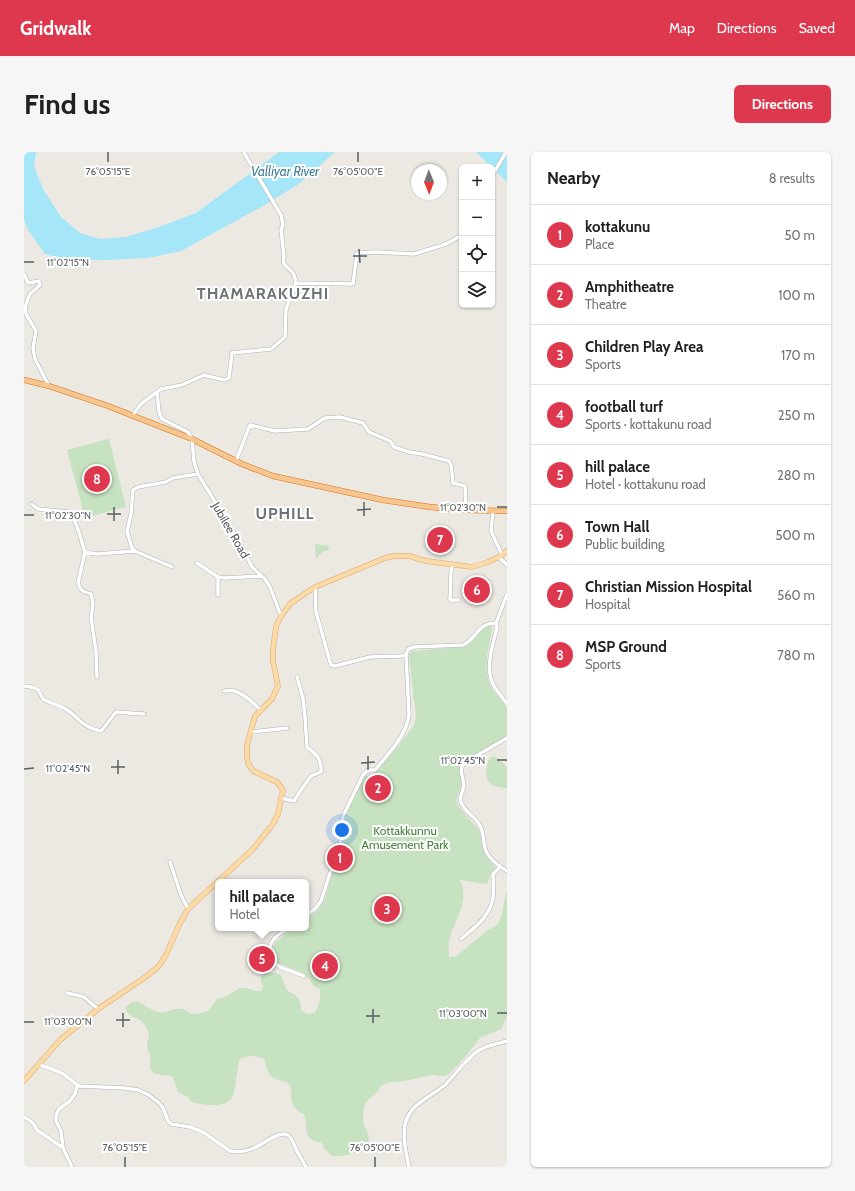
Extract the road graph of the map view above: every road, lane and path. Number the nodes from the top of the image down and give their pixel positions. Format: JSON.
{"nodes":[{"id":1,"x":506,"y":152,"type":"edge"},
{"id":2,"x":244,"y":153,"type":"dead end"},
{"id":3,"x":495,"y":171,"type":"edge"},
{"id":4,"x":460,"y":236,"type":"edge"},
{"id":5,"x":24,"y":274,"type":"edge"},
{"id":6,"x":296,"y":283,"type":"junction"},
{"id":7,"x":24,"y":380,"type":"edge"},
{"id":8,"x":49,"y":386,"type":"junction"},
{"id":9,"x":157,"y":392,"type":"junction"},
{"id":10,"x":132,"y":416,"type":"junction"},
{"id":11,"x":192,"y":439,"type":"junction"},
{"id":12,"x":236,"y":461,"type":"junction"},
{"id":13,"x":198,"y":474,"type":"junction"},
{"id":14,"x":32,"y":504,"type":"dead end"},
{"id":15,"x":466,"y":510,"type":"junction"},
{"id":16,"x":493,"y":511,"type":"junction"},
{"id":17,"x":507,"y":511,"type":"edge"},
{"id":18,"x":136,"y":551,"type":"junction"},
{"id":19,"x":507,"y":551,"type":"edge"},
{"id":20,"x":85,"y":552,"type":"junction"},
{"id":21,"x":500,"y":556,"type":"junction"},
{"id":22,"x":197,"y":563,"type":"dead end"},
{"id":23,"x":452,"y":565,"type":"junction"},
{"id":24,"x":507,"y":565,"type":"edge"},
{"id":25,"x":172,"y":567,"type":"dead end"},
{"id":26,"x":262,"y":576,"type":"junction"},
{"id":27,"x":218,"y":577,"type":"junction"},
{"id":28,"x":314,"y":587,"type":"junction"},
{"id":29,"x":507,"y":594,"type":"edge"},
{"id":30,"x":218,"y":595,"type":"dead end"},
{"id":31,"x":459,"y":600,"type":"dead end"},
{"id":32,"x":280,"y":616,"type":"junction"},
{"id":33,"x":496,"y":623,"type":"junction"},
{"id":34,"x":406,"y":655,"type":"junction"},
{"id":35,"x":96,"y":677,"type":"dead end"},
{"id":36,"x":297,"y":677,"type":"dead end"},
{"id":37,"x":24,"y":686,"type":"edge"},
{"id":38,"x":224,"y":691,"type":"dead end"},
{"id":39,"x":507,"y":704,"type":"edge"},
{"id":40,"x":261,"y":710,"type":"junction"},
{"id":41,"x":144,"y":714,"type":"dead end"},
{"id":42,"x":287,"y":728,"type":"dead end"},
{"id":43,"x":250,"y":732,"type":"junction"},
{"id":44,"x":507,"y":738,"type":"edge"},
{"id":45,"x":281,"y":798,"type":"junction"},
{"id":46,"x":170,"y":862,"type":"dead end"},
{"id":47,"x":500,"y":867,"type":"junction"},
{"id":48,"x":507,"y":871,"type":"edge"},
{"id":49,"x":221,"y":879,"type":"edge"},
{"id":50,"x":215,"y":884,"type":"edge"},
{"id":51,"x":188,"y":909,"type":"junction"},
{"id":52,"x":309,"y":913,"type":"edge"},
{"id":53,"x":284,"y":931,"type":"edge"},
{"id":54,"x":461,"y":939,"type":"dead end"},
{"id":55,"x":304,"y":976,"type":"dead end"},
{"id":56,"x":67,"y":993,"type":"dead end"},
{"id":57,"x":98,"y":1009,"type":"junction"},
{"id":58,"x":507,"y":1041,"type":"edge"},
{"id":59,"x":38,"y":1064,"type":"junction"},
{"id":60,"x":24,"y":1081,"type":"edge"},
{"id":61,"x":77,"y":1085,"type":"junction"},
{"id":62,"x":24,"y":1117,"type":"edge"},
{"id":63,"x":63,"y":1148,"type":"junction"},
{"id":64,"x":72,"y":1167,"type":"edge"},
{"id":65,"x":306,"y":1167,"type":"edge"},
{"id":66,"x":409,"y":1167,"type":"edge"}],
"edges":[{"from":1,"to":3,"type":"street"},
{"from":2,"to":6,"type":"street"},
{"from":4,"to":6,"type":"street"},
{"from":5,"to":8,"type":"street"},
{"from":6,"to":9,"type":"street"},
{"from":7,"to":8,"type":"highway"},
{"from":8,"to":10,"type":"highway"},
{"from":9,"to":10,"type":"street"},
{"from":9,"to":11,"type":"street"},
{"from":10,"to":11,"type":"highway"},
{"from":11,"to":12,"type":"highway"},
{"from":11,"to":13,"type":"street","name":"Jubilee Road"},
{"from":12,"to":15,"type":"highway"},
{"from":12,"to":15,"type":"street"},
{"from":13,"to":18,"type":"street"},
{"from":13,"to":26,"type":"street","name":"Jubilee Road"},
{"from":14,"to":20,"type":"street"},
{"from":15,"to":16,"type":"highway"},
{"from":16,"to":17,"type":"highway"},
{"from":16,"to":21,"type":"street"},
{"from":18,"to":20,"type":"street"},
{"from":18,"to":25,"type":"street"},
{"from":19,"to":21,"type":"main road"},
{"from":20,"to":35,"type":"street"},
{"from":21,"to":23,"type":"main road"},
{"from":21,"to":24,"type":"street"},
{"from":22,"to":27,"type":"street"},
{"from":23,"to":28,"type":"main road"},
{"from":23,"to":31,"type":"street"},
{"from":26,"to":27,"type":"street"},
{"from":26,"to":32,"type":"street","name":"Jubilee Road"},
{"from":27,"to":30,"type":"street"},
{"from":28,"to":32,"type":"main road"},
{"from":28,"to":34,"type":"street"},
{"from":29,"to":33,"type":"street"},
{"from":32,"to":40,"type":"main road"},
{"from":33,"to":34,"type":"street"},
{"from":33,"to":39,"type":"street"},
{"from":34,"to":52,"type":"street"},
{"from":36,"to":45,"type":"street"},
{"from":37,"to":41,"type":"street"},
{"from":38,"to":40,"type":"street"},
{"from":40,"to":43,"type":"main road"},
{"from":42,"to":43,"type":"street"},
{"from":43,"to":45,"type":"main road"},
{"from":44,"to":47,"type":"street"},
{"from":45,"to":49,"type":"main road"},
{"from":46,"to":51,"type":"street"},
{"from":47,"to":48,"type":"street"},
{"from":47,"to":54,"type":"street"},
{"from":50,"to":51,"type":"main road"},
{"from":51,"to":57,"type":"main road"},
{"from":53,"to":55,"type":"street"},
{"from":56,"to":57,"type":"street"},
{"from":57,"to":59,"type":"main road"},
{"from":58,"to":66,"type":"street"},
{"from":59,"to":60,"type":"main road"},
{"from":59,"to":61,"type":"street"},
{"from":61,"to":63,"type":"street"},
{"from":61,"to":65,"type":"street"},
{"from":62,"to":63,"type":"street"},
{"from":63,"to":64,"type":"street"}]}
